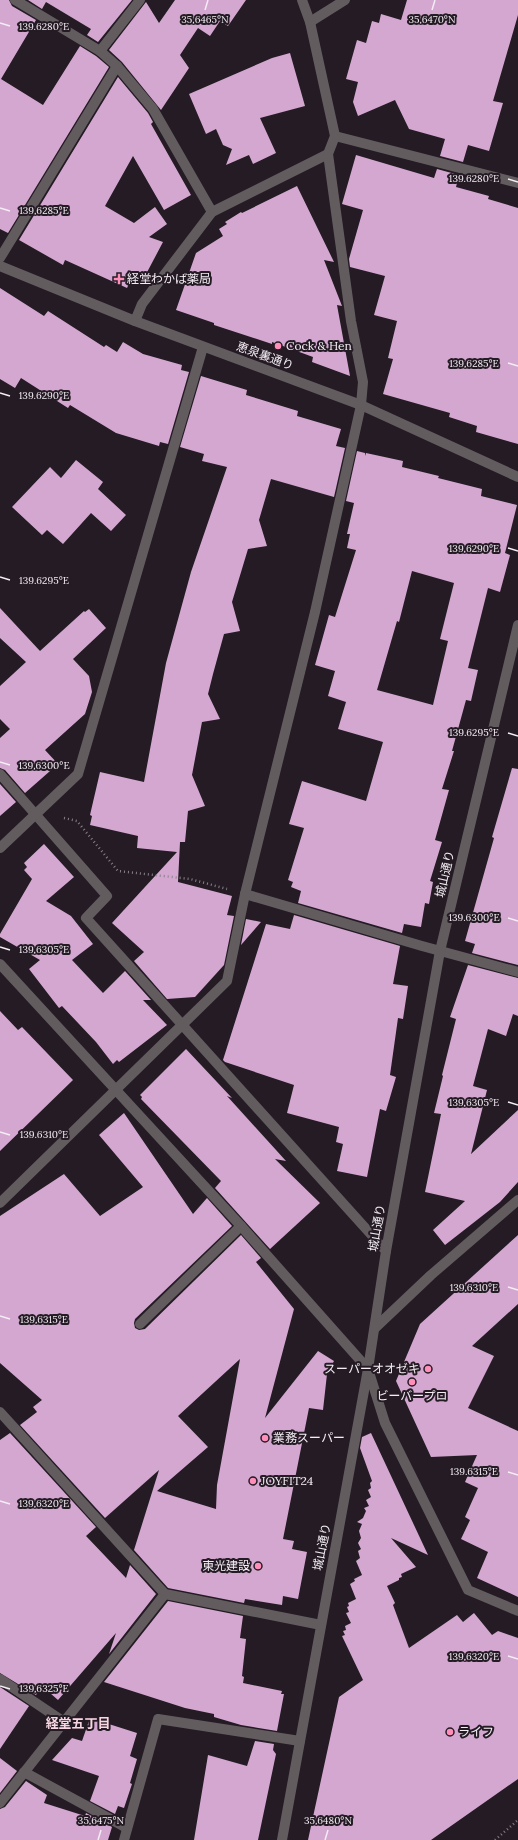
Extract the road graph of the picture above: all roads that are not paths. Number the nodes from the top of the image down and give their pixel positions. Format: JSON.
{"nodes":[{"id":1,"x":14,"y":0,"type":"edge"},
{"id":2,"x":140,"y":0,"type":"edge"},
{"id":3,"x":302,"y":0,"type":"edge"},
{"id":4,"x":345,"y":0,"type":"edge"},
{"id":5,"x":310,"y":22,"type":"junction"},
{"id":6,"x":100,"y":51,"type":"junction"},
{"id":7,"x":117,"y":66,"type":"junction"},
{"id":8,"x":335,"y":136,"type":"junction"},
{"id":9,"x":328,"y":154,"type":"junction"},
{"id":10,"x":518,"y":183,"type":"edge"},
{"id":11,"x":212,"y":212,"type":"junction"},
{"id":12,"x":0,"y":258,"type":"edge"},
{"id":13,"x":0,"y":266,"type":"edge"},
{"id":14,"x":136,"y":322,"type":"junction"},
{"id":15,"x":203,"y":347,"type":"junction"},
{"id":16,"x":361,"y":405,"type":"junction"},
{"id":17,"x":518,"y":477,"type":"edge"},
{"id":18,"x":518,"y":625,"type":"edge"},
{"id":19,"x":0,"y":774,"type":"edge"},
{"id":20,"x":36,"y":814,"type":"junction"},
{"id":21,"x":0,"y":848,"type":"edge"},
{"id":22,"x":245,"y":894,"type":"junction"},
{"id":23,"x":440,"y":951,"type":"junction"},
{"id":24,"x":0,"y":964,"type":"edge"},
{"id":25,"x":518,"y":972,"type":"edge"},
{"id":26,"x":182,"y":1025,"type":"junction"},
{"id":27,"x":116,"y":1091,"type":"junction"},
{"id":28,"x":518,"y":1200,"type":"edge"},
{"id":29,"x":0,"y":1203,"type":"edge"},
{"id":30,"x":241,"y":1226,"type":"junction"},
{"id":31,"x":386,"y":1251,"type":"junction"},
{"id":32,"x":140,"y":1324,"type":"dead end"},
{"id":33,"x":375,"y":1328,"type":"junction"},
{"id":34,"x":368,"y":1369,"type":"junction"},
{"id":35,"x":0,"y":1412,"type":"edge"},
{"id":36,"x":165,"y":1594,"type":"junction"},
{"id":37,"x":518,"y":1611,"type":"edge"},
{"id":38,"x":321,"y":1625,"type":"junction"},
{"id":39,"x":0,"y":1679,"type":"edge"},
{"id":40,"x":64,"y":1722,"type":"junction"},
{"id":41,"x":300,"y":1741,"type":"junction"},
{"id":42,"x":24,"y":1772,"type":"junction"},
{"id":43,"x":0,"y":1803,"type":"edge"},
{"id":44,"x":126,"y":1828,"type":"junction"},
{"id":45,"x":124,"y":1840,"type":"edge"},
{"id":46,"x":282,"y":1840,"type":"edge"}],
"edges":[{"from":1,"to":6,"type":"street"},
{"from":2,"to":6,"type":"street"},
{"from":3,"to":5,"type":"street"},
{"from":4,"to":5,"type":"street"},
{"from":5,"to":8,"type":"street"},
{"from":6,"to":7,"type":"street"},
{"from":7,"to":11,"type":"street"},
{"from":7,"to":12,"type":"street"},
{"from":8,"to":9,"type":"street"},
{"from":8,"to":10,"type":"street"},
{"from":9,"to":11,"type":"street"},
{"from":9,"to":16,"type":"street"},
{"from":11,"to":14,"type":"street"},
{"from":13,"to":14,"type":"street","name":"恵泉裏通り"},
{"from":14,"to":15,"type":"street","name":"恵泉裏通り"},
{"from":15,"to":16,"type":"street","name":"恵泉裏通り"},
{"from":15,"to":20,"type":"street"},
{"from":16,"to":17,"type":"street","name":"恵泉裏通り"},
{"from":16,"to":22,"type":"street"},
{"from":18,"to":23,"type":"street","name":"城山通り"},
{"from":19,"to":20,"type":"street"},
{"from":20,"to":21,"type":"street"},
{"from":20,"to":26,"type":"street"},
{"from":22,"to":23,"type":"street"},
{"from":22,"to":26,"type":"street"},
{"from":23,"to":25,"type":"street"},
{"from":23,"to":31,"type":"street","name":"城山通り"},
{"from":24,"to":27,"type":"street"},
{"from":26,"to":27,"type":"street"},
{"from":26,"to":31,"type":"street"},
{"from":27,"to":29,"type":"street"},
{"from":27,"to":30,"type":"street"},
{"from":28,"to":33,"type":"street"},
{"from":30,"to":32,"type":"street"},
{"from":30,"to":34,"type":"street"},
{"from":31,"to":33,"type":"street","name":"城山通り"},
{"from":33,"to":34,"type":"street","name":"城山通り"},
{"from":34,"to":37,"type":"street"},
{"from":34,"to":38,"type":"street","name":"城山通り"},
{"from":35,"to":36,"type":"street"},
{"from":36,"to":38,"type":"street"},
{"from":36,"to":40,"type":"street"},
{"from":38,"to":41,"type":"street","name":"城山通り"},
{"from":39,"to":40,"type":"street"},
{"from":40,"to":42,"type":"street"},
{"from":41,"to":44,"type":"street"},
{"from":41,"to":46,"type":"street","name":"城山通り"},
{"from":42,"to":43,"type":"street"},
{"from":42,"to":44,"type":"street"},
{"from":44,"to":45,"type":"street"}]}
